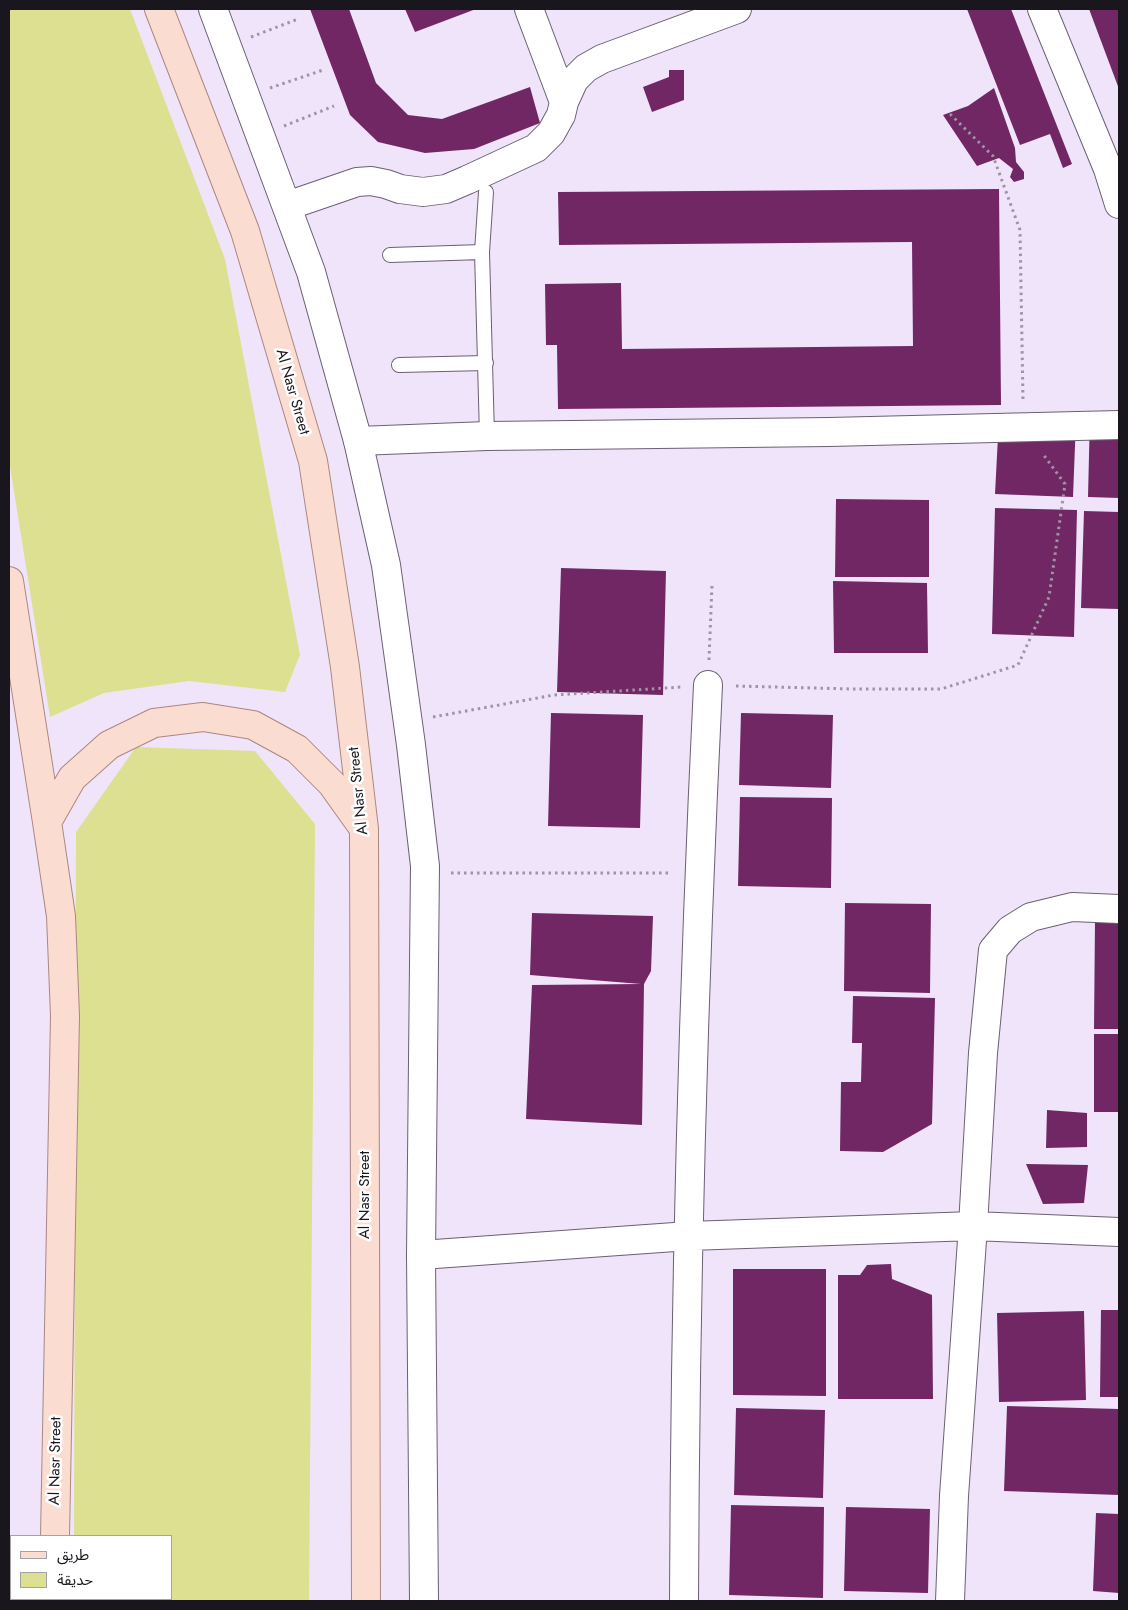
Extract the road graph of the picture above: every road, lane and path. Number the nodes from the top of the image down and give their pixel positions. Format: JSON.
{"nodes":[{"id":1,"x":159,"y":9,"type":"edge"},
{"id":2,"x":213,"y":9,"type":"edge"},
{"id":3,"x":529,"y":9,"type":"edge"},
{"id":4,"x":737,"y":9,"type":"edge"},
{"id":5,"x":1042,"y":9,"type":"edge"},
{"id":6,"x":298,"y":19,"type":"dead end"},
{"id":7,"x":227,"y":46,"type":"junction"},
{"id":8,"x":323,"y":70,"type":"dead end"},
{"id":9,"x":246,"y":96,"type":"junction"},
{"id":10,"x":564,"y":102,"type":"junction"},
{"id":11,"x":334,"y":106,"type":"dead end"},
{"id":12,"x":950,"y":114,"type":"dead end"},
{"id":13,"x":260,"y":136,"type":"junction"},
{"id":14,"x":1114,"y":168,"type":"edge"},
{"id":15,"x":486,"y":192,"type":"dead end"},
{"id":16,"x":1119,"y":204,"type":"edge"},
{"id":17,"x":287,"y":206,"type":"junction"},
{"id":18,"x":482,"y":252,"type":"junction"},
{"id":19,"x":390,"y":255,"type":"dead end"},
{"id":20,"x":486,"y":363,"type":"junction"},
{"id":21,"x":399,"y":365,"type":"dead end"},
{"id":22,"x":1119,"y":425,"type":"edge"},
{"id":23,"x":1023,"y":427,"type":"junction"},
{"id":24,"x":487,"y":436,"type":"junction"},
{"id":25,"x":358,"y":441,"type":"junction"},
{"id":26,"x":9,"y":581,"type":"edge"},
{"id":27,"x":712,"y":586,"type":"dead end"},
{"id":28,"x":708,"y":686,"type":"junction"},
{"id":29,"x":408,"y":722,"type":"junction"},
{"id":30,"x":47,"y":822,"type":"junction"},
{"id":31,"x":364,"y":829,"type":"junction"},
{"id":32,"x":425,"y":873,"type":"junction"},
{"id":33,"x":699,"y":873,"type":"junction"},
{"id":34,"x":1119,"y":909,"type":"edge"},
{"id":35,"x":973,"y":1226,"type":"junction"},
{"id":36,"x":1119,"y":1232,"type":"edge"},
{"id":37,"x":688,"y":1236,"type":"junction"},
{"id":38,"x":421,"y":1255,"type":"junction"},
{"id":39,"x":55,"y":1535,"type":"edge"},
{"id":40,"x":366,"y":1601,"type":"edge"},
{"id":41,"x":424,"y":1601,"type":"edge"},
{"id":42,"x":684,"y":1601,"type":"edge"},
{"id":43,"x":950,"y":1601,"type":"edge"}],
"edges":[{"from":1,"to":31,"type":"main road","name":"Al Nasr Street"},
{"from":2,"to":7,"type":"street"},
{"from":3,"to":10,"type":"street"},
{"from":4,"to":10,"type":"street"},
{"from":5,"to":14,"type":"street"},
{"from":6,"to":7,"type":"path"},
{"from":7,"to":9,"type":"street"},
{"from":8,"to":9,"type":"path"},
{"from":9,"to":13,"type":"street"},
{"from":10,"to":17,"type":"street"},
{"from":11,"to":13,"type":"path"},
{"from":12,"to":23,"type":"path"},
{"from":13,"to":17,"type":"street"},
{"from":14,"to":16,"type":"street"},
{"from":15,"to":18,"type":"lane"},
{"from":17,"to":25,"type":"street"},
{"from":18,"to":19,"type":"lane"},
{"from":18,"to":20,"type":"lane"},
{"from":20,"to":21,"type":"lane"},
{"from":20,"to":24,"type":"lane"},
{"from":22,"to":23,"type":"street"},
{"from":23,"to":24,"type":"street"},
{"from":23,"to":28,"type":"path"},
{"from":24,"to":25,"type":"street"},
{"from":25,"to":29,"type":"street"},
{"from":26,"to":30,"type":"main road","name":"Al Nasr Street"},
{"from":27,"to":28,"type":"path"},
{"from":28,"to":29,"type":"path"},
{"from":28,"to":33,"type":"street"},
{"from":29,"to":32,"type":"street"},
{"from":30,"to":31,"type":"main road"},
{"from":30,"to":39,"type":"main road","name":"Al Nasr Street"},
{"from":31,"to":40,"type":"main road","name":"Al Nasr Street"},
{"from":32,"to":33,"type":"path"},
{"from":32,"to":38,"type":"street"},
{"from":33,"to":37,"type":"street"},
{"from":34,"to":35,"type":"street"},
{"from":35,"to":36,"type":"street"},
{"from":35,"to":37,"type":"street"},
{"from":35,"to":43,"type":"street"},
{"from":37,"to":38,"type":"street"},
{"from":37,"to":42,"type":"street"},
{"from":38,"to":41,"type":"street"}]}
